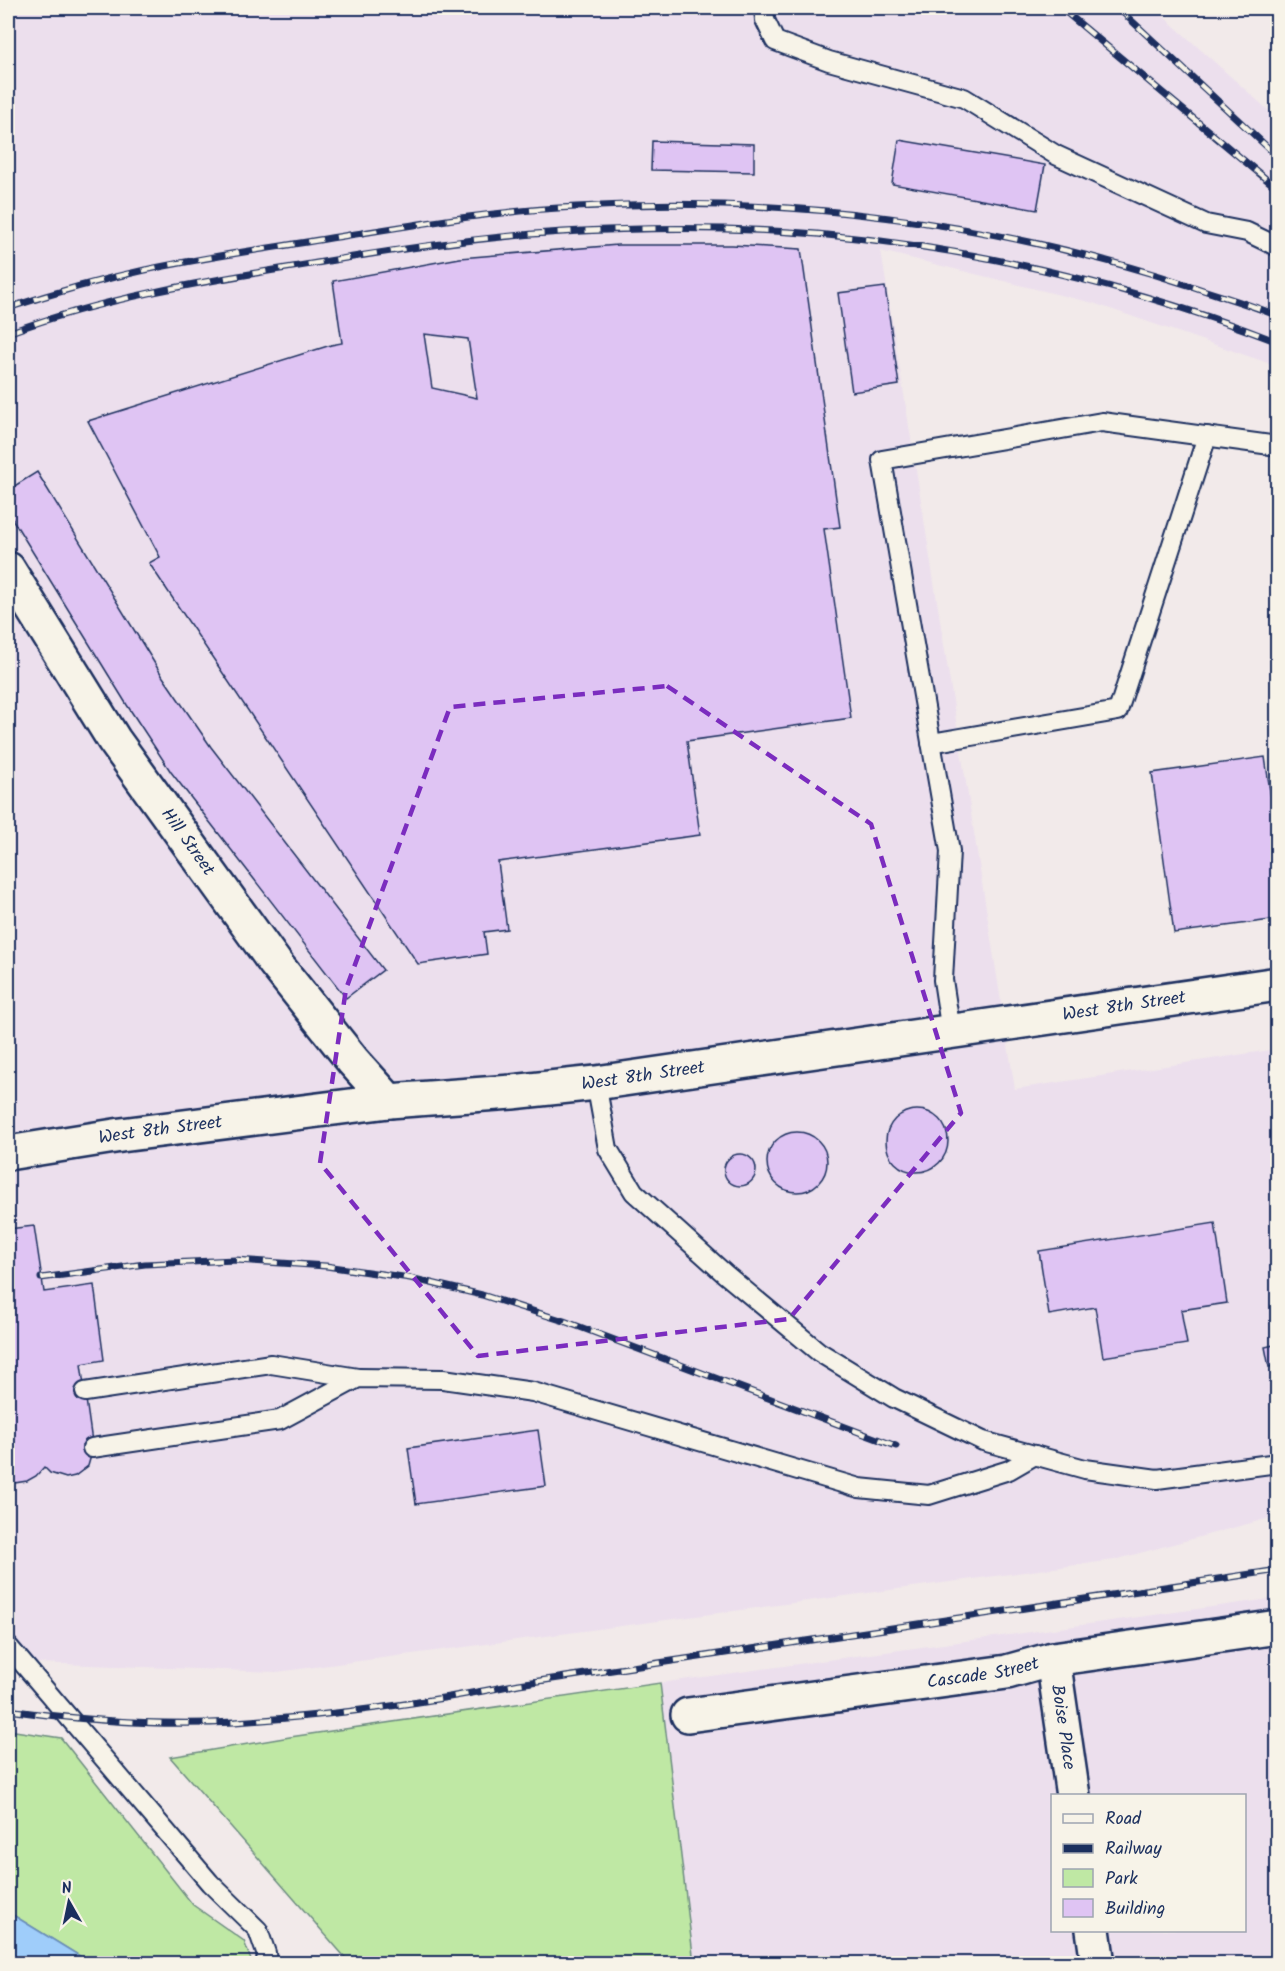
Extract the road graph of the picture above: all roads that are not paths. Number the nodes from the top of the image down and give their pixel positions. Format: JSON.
{"nodes":[{"id":1,"x":764,"y":8,"type":"edge"},
{"id":2,"x":1278,"y":247,"type":"edge"},
{"id":3,"x":1207,"y":436,"type":"junction"},
{"id":4,"x":1278,"y":446,"type":"edge"},
{"id":5,"x":8,"y":569,"type":"edge"},
{"id":6,"x":931,"y":743,"type":"junction"},
{"id":7,"x":1278,"y":984,"type":"edge"},
{"id":8,"x":951,"y":1032,"type":"junction"},
{"id":9,"x":596,"y":1083,"type":"junction"},
{"id":10,"x":389,"y":1101,"type":"junction"},
{"id":11,"x":8,"y":1153,"type":"edge"},
{"id":12,"x":358,"y":1378,"type":"junction"},
{"id":13,"x":85,"y":1392,"type":"dead end"},
{"id":14,"x":92,"y":1448,"type":"dead end"},
{"id":15,"x":1035,"y":1455,"type":"junction"},
{"id":16,"x":1278,"y":1463,"type":"edge"},
{"id":17,"x":1278,"y":1627,"type":"edge"},
{"id":18,"x":8,"y":1646,"type":"edge"},
{"id":19,"x":1053,"y":1659,"type":"junction"},
{"id":20,"x":688,"y":1715,"type":"dead end"},
{"id":21,"x":1073,"y":1794,"type":"edge"},
{"id":22,"x":1093,"y":1932,"type":"edge"},
{"id":23,"x":267,"y":1964,"type":"edge"},
{"id":24,"x":1098,"y":1964,"type":"edge"}],
"edges":[{"from":1,"to":2,"type":"lane"},
{"from":3,"to":4,"type":"lane"},
{"from":3,"to":6,"type":"lane"},
{"from":3,"to":6,"type":"lane"},
{"from":5,"to":10,"type":"street","name":"Hill Street"},
{"from":6,"to":8,"type":"lane"},
{"from":7,"to":8,"type":"street","name":"West 8th Street"},
{"from":8,"to":9,"type":"street","name":"West 8th Street"},
{"from":9,"to":10,"type":"street","name":"West 8th Street"},
{"from":9,"to":15,"type":"lane"},
{"from":10,"to":11,"type":"street","name":"West 8th Street"},
{"from":12,"to":13,"type":"lane"},
{"from":12,"to":14,"type":"lane"},
{"from":12,"to":15,"type":"lane"},
{"from":15,"to":16,"type":"lane"},
{"from":17,"to":19,"type":"street","name":"Cascade Street"},
{"from":18,"to":23,"type":"lane"},
{"from":19,"to":20,"type":"street","name":"Cascade Street"},
{"from":19,"to":21,"type":"street","name":"Boise Place"},
{"from":22,"to":24,"type":"street"}]}
